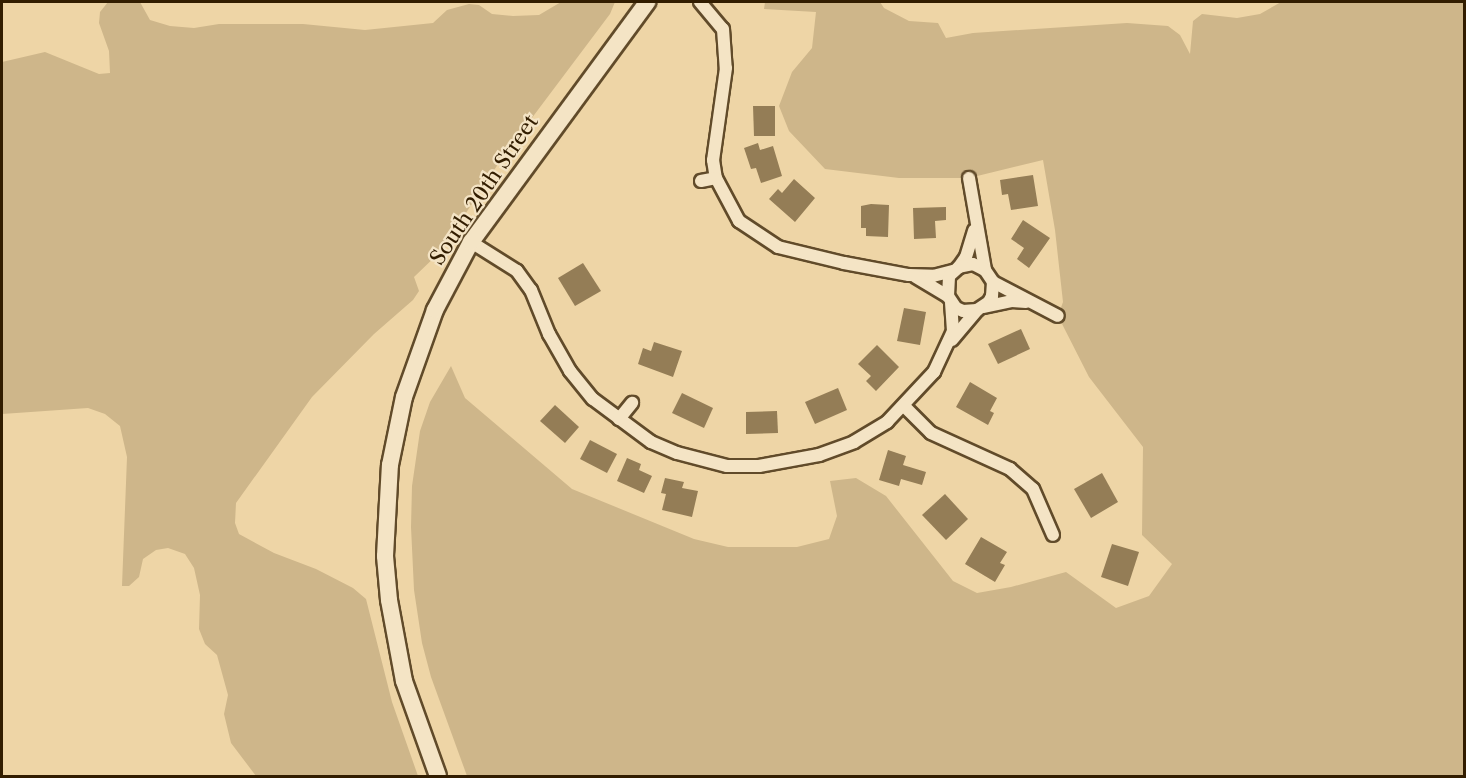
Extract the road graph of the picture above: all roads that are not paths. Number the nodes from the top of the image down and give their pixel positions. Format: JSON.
{"nodes":[{"id":1,"x":647,"y":2,"type":"edge"},
{"id":2,"x":700,"y":2,"type":"edge"},
{"id":3,"x":716,"y":178,"type":"junction"},
{"id":4,"x":969,"y":178,"type":"dead end"},
{"id":5,"x":701,"y":182,"type":"dead end"},
{"id":6,"x":975,"y":220,"type":"junction"},
{"id":7,"x":471,"y":242,"type":"junction"},
{"id":8,"x":956,"y":269,"type":"junction"},
{"id":9,"x":986,"y":270,"type":"junction"},
{"id":10,"x":909,"y":275,"type":"junction"},
{"id":11,"x":993,"y":282,"type":"junction"},
{"id":12,"x":950,"y":299,"type":"junction"},
{"id":13,"x":1030,"y":302,"type":"junction"},
{"id":14,"x":980,"y":309,"type":"junction"},
{"id":15,"x":1058,"y":316,"type":"dead end"},
{"id":16,"x":951,"y":340,"type":"junction"},
{"id":17,"x":632,"y":403,"type":"dead end"},
{"id":18,"x":904,"y":406,"type":"junction"},
{"id":19,"x":619,"y":419,"type":"junction"},
{"id":20,"x":1053,"y":535,"type":"dead end"},
{"id":21,"x":438,"y":777,"type":"edge"}],
"edges":[{"from":1,"to":7,"type":"main road","name":"South 20th Street"},
{"from":2,"to":3,"type":"street"},
{"from":3,"to":5,"type":"street"},
{"from":3,"to":10,"type":"street"},
{"from":4,"to":6,"type":"street"},
{"from":6,"to":8,"type":"street"},
{"from":6,"to":9,"type":"street"},
{"from":7,"to":19,"type":"street"},
{"from":7,"to":21,"type":"main road","name":"South 20th Street"},
{"from":8,"to":9,"type":"street"},
{"from":8,"to":10,"type":"street"},
{"from":8,"to":12,"type":"street"},
{"from":9,"to":11,"type":"street"},
{"from":10,"to":12,"type":"street"},
{"from":11,"to":13,"type":"street"},
{"from":11,"to":14,"type":"street"},
{"from":12,"to":14,"type":"street"},
{"from":12,"to":16,"type":"street"},
{"from":13,"to":14,"type":"street"},
{"from":13,"to":15,"type":"street"},
{"from":14,"to":16,"type":"street"},
{"from":16,"to":18,"type":"street"},
{"from":17,"to":19,"type":"street"},
{"from":18,"to":19,"type":"street"},
{"from":18,"to":20,"type":"street"}]}
